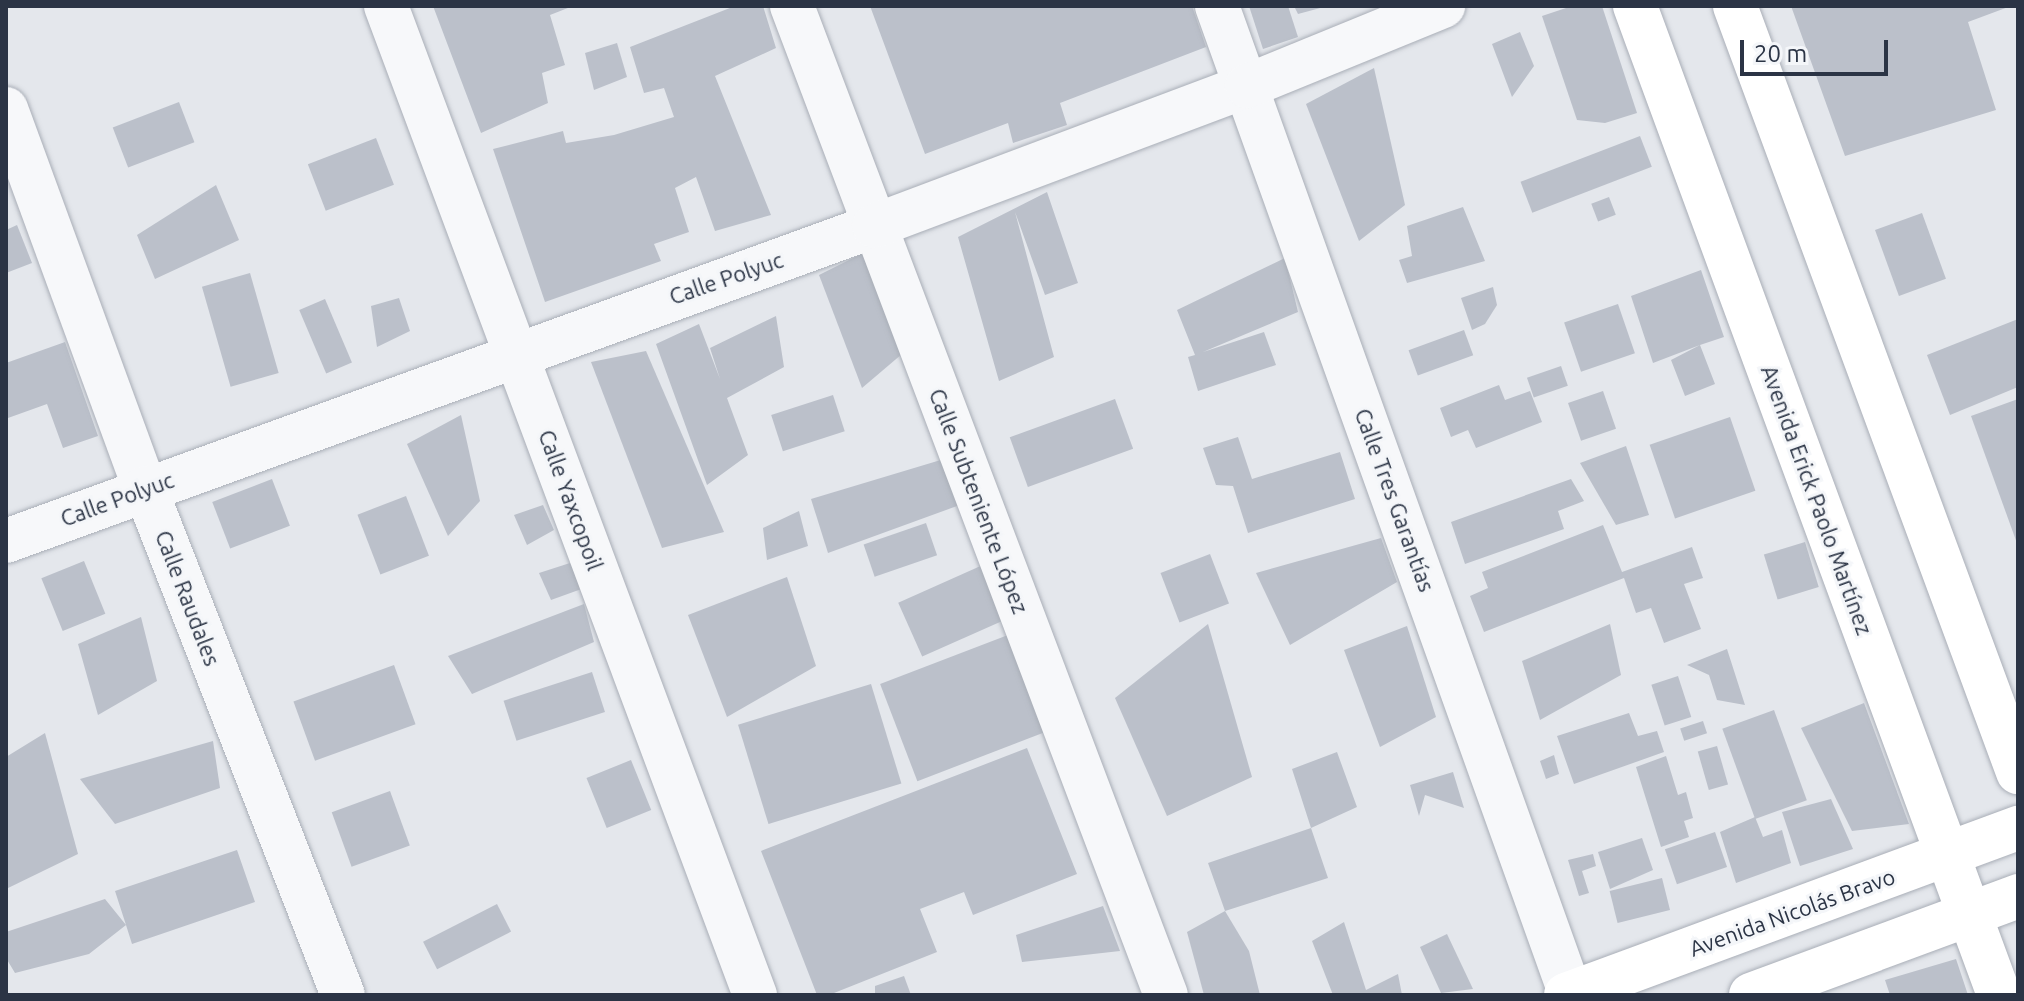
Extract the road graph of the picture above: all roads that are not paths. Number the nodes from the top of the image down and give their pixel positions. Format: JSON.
{"nodes":[{"id":1,"x":386,"y":6,"type":"edge"},
{"id":2,"x":792,"y":6,"type":"edge"},
{"id":3,"x":1217,"y":6,"type":"edge"},
{"id":4,"x":1443,"y":6,"type":"edge"},
{"id":5,"x":1635,"y":6,"type":"edge"},
{"id":6,"x":1735,"y":6,"type":"edge"},
{"id":7,"x":1247,"y":86,"type":"junction"},
{"id":8,"x":6,"y":109,"type":"edge"},
{"id":9,"x":874,"y":226,"type":"junction"},
{"id":10,"x":516,"y":353,"type":"junction"},
{"id":11,"x":145,"y":488,"type":"junction"},
{"id":12,"x":6,"y":541,"type":"edge"},
{"id":13,"x":2018,"y":772,"type":"edge"},
{"id":14,"x":2018,"y":828,"type":"edge"},
{"id":15,"x":1948,"y":854,"type":"junction"},
{"id":16,"x":2018,"y":896,"type":"edge"},
{"id":17,"x":1970,"y":914,"type":"junction"},
{"id":18,"x":1569,"y":994,"type":"edge"},
{"id":19,"x":343,"y":995,"type":"edge"},
{"id":20,"x":755,"y":995,"type":"edge"},
{"id":21,"x":1166,"y":995,"type":"edge"},
{"id":22,"x":1751,"y":995,"type":"edge"},
{"id":23,"x":1999,"y":995,"type":"edge"}],
"edges":[{"from":1,"to":10,"type":"street","name":"Calle Yaxcopoil"},
{"from":2,"to":9,"type":"street","name":"Calle Subteniente López"},
{"from":3,"to":7,"type":"street","name":"Calle Tres Garantías"},
{"from":4,"to":7,"type":"street","name":"Calle Polyuc"},
{"from":5,"to":15,"type":"main road","name":"Avenida Erick Paolo Martínez"},
{"from":6,"to":13,"type":"main road"},
{"from":7,"to":9,"type":"street","name":"Calle Polyuc"},
{"from":7,"to":18,"type":"street","name":"Calle Tres Garantías"},
{"from":8,"to":11,"type":"street","name":"Calle Raudales"},
{"from":9,"to":10,"type":"street","name":"Calle Polyuc"},
{"from":9,"to":21,"type":"street","name":"Calle Subteniente López"},
{"from":10,"to":11,"type":"street","name":"Calle Polyuc"},
{"from":10,"to":20,"type":"street","name":"Calle Yaxcopoil"},
{"from":11,"to":12,"type":"street","name":"Calle Polyuc"},
{"from":11,"to":19,"type":"street","name":"Calle Raudales"},
{"from":14,"to":15,"type":"main road","name":"Avenida Nicolás Bravo"},
{"from":15,"to":17,"type":"main road","name":"Avenida Erick Paolo Martínez"},
{"from":15,"to":18,"type":"main road","name":"Avenida Nicolás Bravo"},
{"from":16,"to":17,"type":"main road"},
{"from":17,"to":22,"type":"main road"},
{"from":17,"to":23,"type":"main road","name":"Avenida Erick Paolo Martínez"}]}
